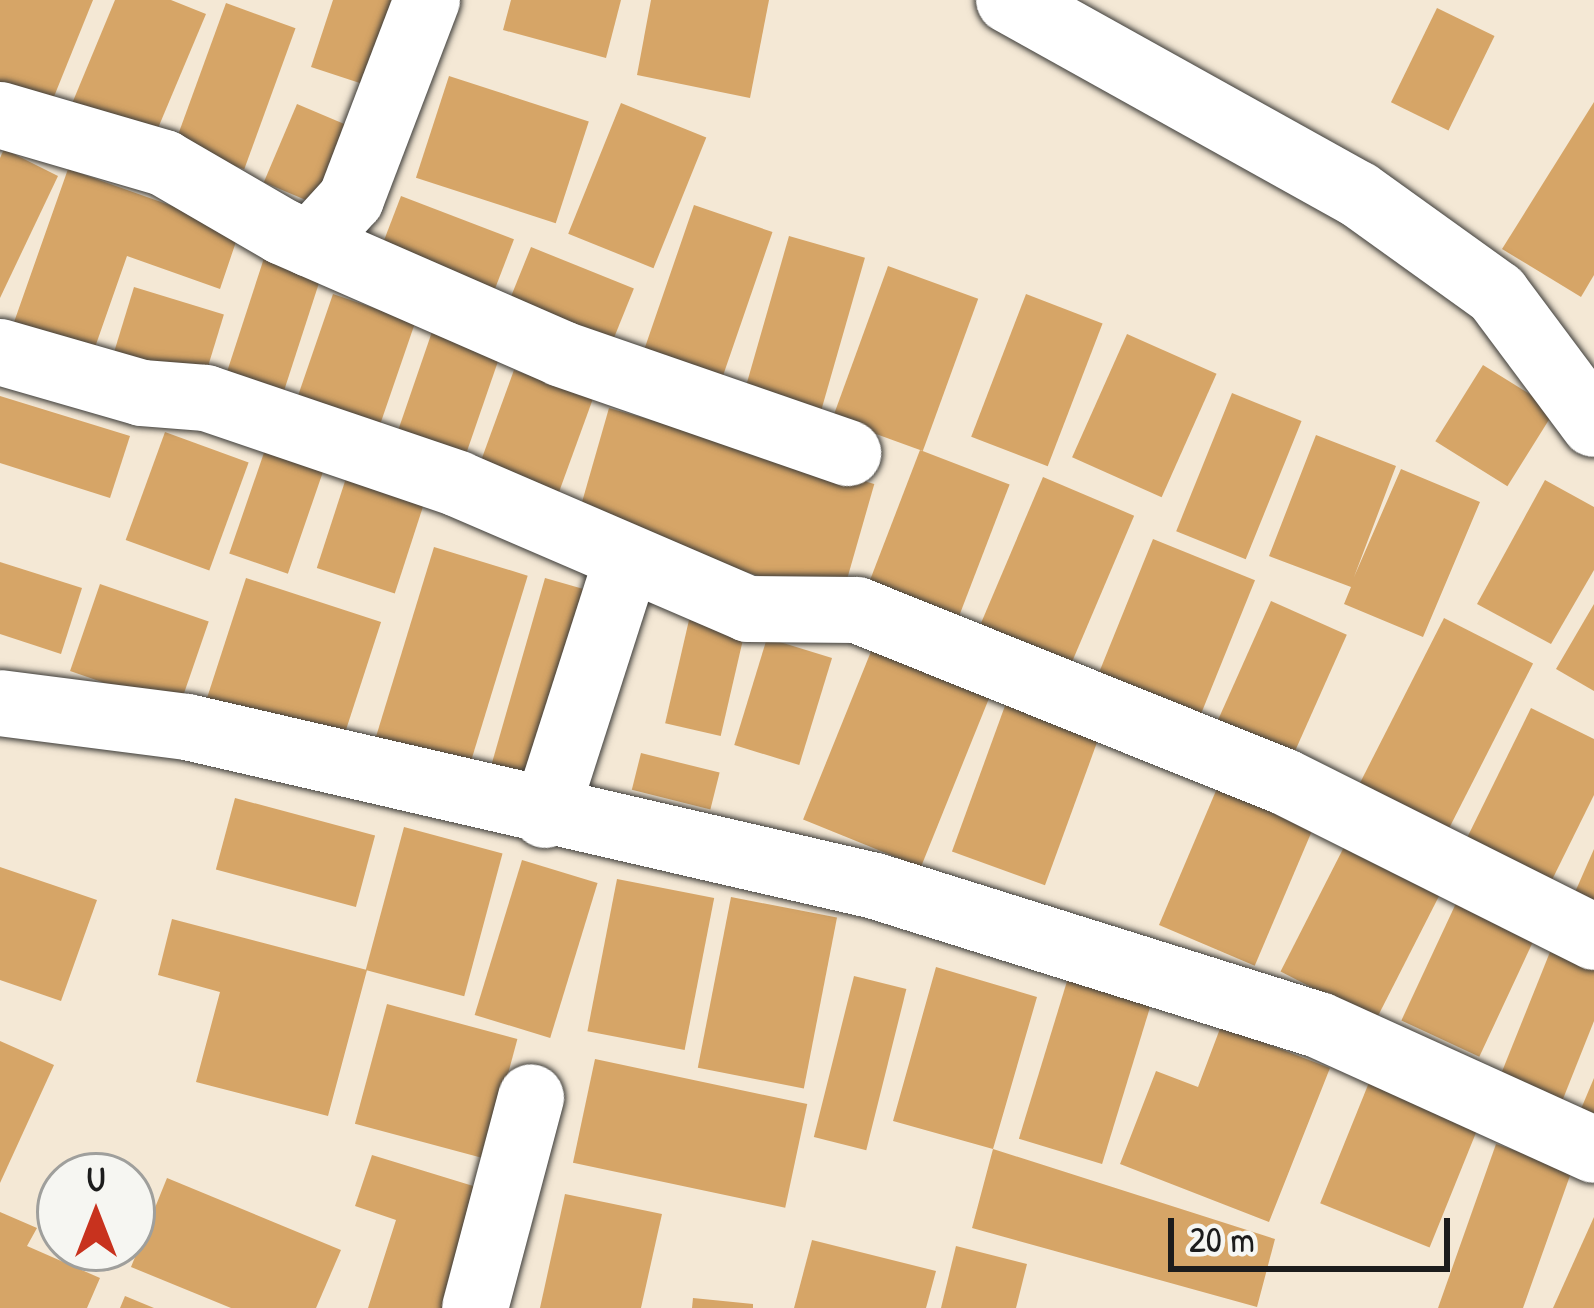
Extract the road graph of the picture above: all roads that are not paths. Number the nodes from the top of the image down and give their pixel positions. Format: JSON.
{"nodes":[{"id":1,"x":427,"y":0,"type":"edge"},
{"id":2,"x":1009,"y":0,"type":"edge"},
{"id":3,"x":0,"y":115,"type":"edge"},
{"id":4,"x":310,"y":244,"type":"junction"},
{"id":5,"x":0,"y":352,"type":"edge"},
{"id":6,"x":1594,"y":424,"type":"edge"},
{"id":7,"x":848,"y":454,"type":"dead end"},
{"id":8,"x":626,"y":562,"type":"junction"},
{"id":9,"x":0,"y":703,"type":"edge"},
{"id":10,"x":545,"y":815,"type":"junction"},
{"id":11,"x":1594,"y":937,"type":"edge"},
{"id":12,"x":531,"y":1097,"type":"dead end"},
{"id":13,"x":1594,"y":1150,"type":"edge"},
{"id":14,"x":475,"y":1308,"type":"edge"}],
"edges":[{"from":1,"to":4,"type":"street"},
{"from":2,"to":6,"type":"street"},
{"from":3,"to":4,"type":"street"},
{"from":4,"to":7,"type":"street"},
{"from":5,"to":8,"type":"street"},
{"from":8,"to":10,"type":"street"},
{"from":8,"to":11,"type":"street"},
{"from":9,"to":10,"type":"street"},
{"from":10,"to":13,"type":"street"},
{"from":12,"to":14,"type":"street"}]}
